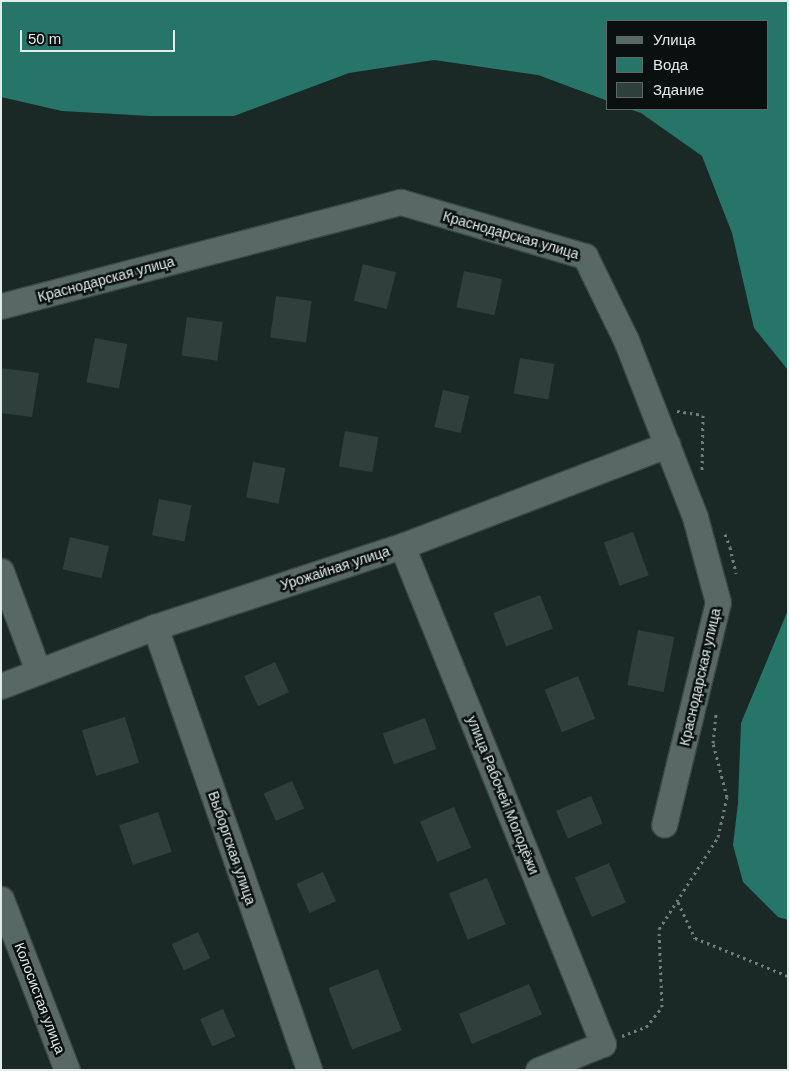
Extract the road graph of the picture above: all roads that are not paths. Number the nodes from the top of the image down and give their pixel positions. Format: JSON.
{"nodes":[{"id":1,"x":1,"y":306,"type":"edge"},
{"id":2,"x":667,"y":445,"type":"junction"},
{"id":3,"x":402,"y":546,"type":"junction"},
{"id":4,"x":1,"y":571,"type":"edge"},
{"id":5,"x":154,"y":627,"type":"junction"},
{"id":6,"x":38,"y":671,"type":"junction"},
{"id":7,"x":1,"y":686,"type":"edge"},
{"id":8,"x":664,"y":825,"type":"dead end"},
{"id":9,"x":1,"y":899,"type":"edge"},
{"id":10,"x":67,"y":1070,"type":"edge"},
{"id":11,"x":309,"y":1070,"type":"edge"},
{"id":12,"x":538,"y":1070,"type":"edge"}],
"edges":[{"from":1,"to":2,"type":"street","name":"Краснодарская улица"},
{"from":2,"to":3,"type":"street","name":"Урожайная улица"},
{"from":2,"to":8,"type":"street","name":"Краснодарская улица"},
{"from":3,"to":5,"type":"street","name":"Урожайная улица"},
{"from":3,"to":12,"type":"street","name":"улица Рабочей Молодёжи"},
{"from":4,"to":6,"type":"street"},
{"from":5,"to":6,"type":"street","name":"Урожайная улица"},
{"from":5,"to":11,"type":"street","name":"Выборгская улица"},
{"from":6,"to":7,"type":"street","name":"Урожайная улица"},
{"from":9,"to":10,"type":"street","name":"Колосистая улица"}]}
